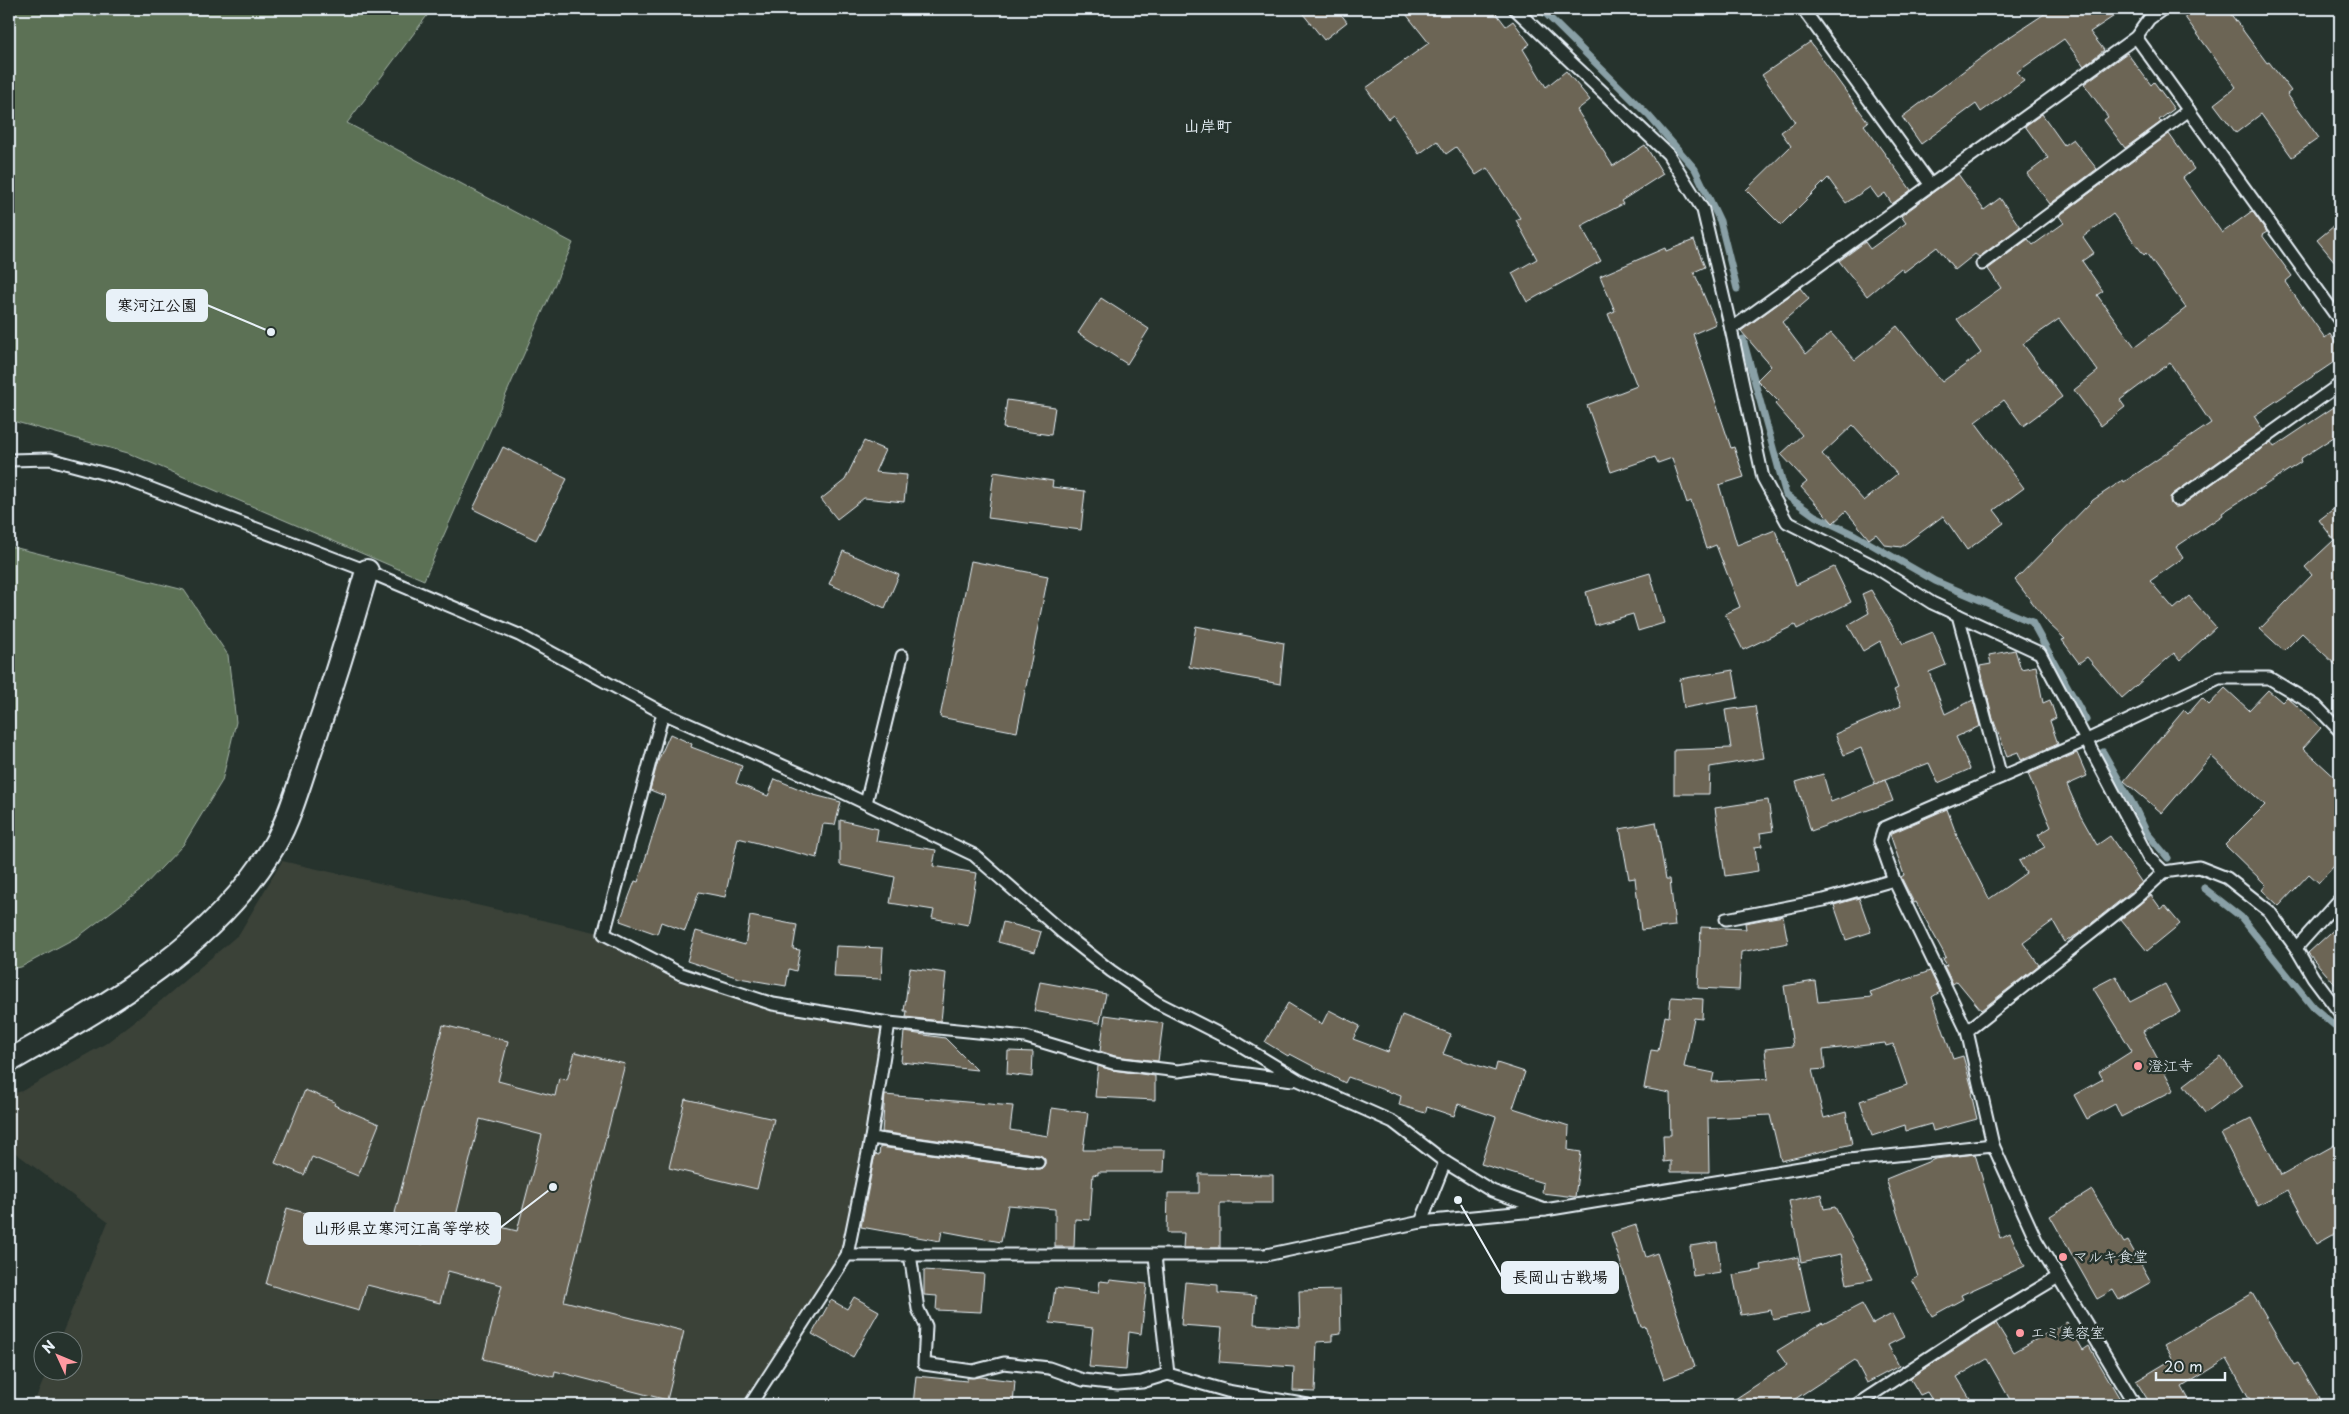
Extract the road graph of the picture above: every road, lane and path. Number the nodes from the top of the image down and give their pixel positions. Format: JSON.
{"nodes":[{"id":1,"x":1515,"y":9,"type":"edge"},
{"id":2,"x":1803,"y":9,"type":"edge"},
{"id":3,"x":2163,"y":9,"type":"edge"},
{"id":4,"x":2136,"y":37,"type":"junction"},
{"id":5,"x":2189,"y":110,"type":"junction"},
{"id":6,"x":1930,"y":184,"type":"junction"},
{"id":7,"x":1982,"y":264,"type":"dead end"},
{"id":8,"x":2340,"y":321,"type":"edge"},
{"id":9,"x":1731,"y":329,"type":"junction"},
{"id":10,"x":2340,"y":384,"type":"edge"},
{"id":11,"x":9,"y":460,"type":"edge"},
{"id":12,"x":2177,"y":500,"type":"dead end"},
{"id":13,"x":367,"y":571,"type":"junction"},
{"id":14,"x":1958,"y":615,"type":"junction"},
{"id":15,"x":902,"y":656,"type":"dead end"},
{"id":16,"x":663,"y":713,"type":"junction"},
{"id":17,"x":2340,"y":731,"type":"edge"},
{"id":18,"x":2087,"y":740,"type":"junction"},
{"id":19,"x":2001,"y":777,"type":"junction"},
{"id":20,"x":866,"y":803,"type":"junction"},
{"id":21,"x":2164,"y":872,"type":"junction"},
{"id":22,"x":1894,"y":880,"type":"junction"},
{"id":23,"x":2340,"y":899,"type":"edge"},
{"id":24,"x":1726,"y":919,"type":"dead end"},
{"id":25,"x":2296,"y":948,"type":"junction"},
{"id":26,"x":2340,"y":1013,"type":"edge"},
{"id":27,"x":888,"y":1023,"type":"junction"},
{"id":28,"x":1967,"y":1031,"type":"junction"},
{"id":29,"x":9,"y":1061,"type":"edge"},
{"id":30,"x":1298,"y":1080,"type":"junction"},
{"id":31,"x":871,"y":1138,"type":"junction"},
{"id":32,"x":1993,"y":1145,"type":"junction"},
{"id":33,"x":1038,"y":1162,"type":"dead end"},
{"id":34,"x":1445,"y":1162,"type":"junction"},
{"id":35,"x":1545,"y":1210,"type":"junction"},
{"id":36,"x":1421,"y":1222,"type":"junction"},
{"id":37,"x":910,"y":1254,"type":"junction"},
{"id":38,"x":847,"y":1255,"type":"junction"},
{"id":39,"x":1155,"y":1256,"type":"junction"},
{"id":40,"x":2058,"y":1277,"type":"junction"},
{"id":41,"x":1168,"y":1374,"type":"junction"},
{"id":42,"x":750,"y":1405,"type":"edge"},
{"id":43,"x":1308,"y":1405,"type":"edge"},
{"id":44,"x":1856,"y":1405,"type":"edge"},
{"id":45,"x":2135,"y":1405,"type":"edge"}],
"edges":[{"from":1,"to":9,"type":"lane"},
{"from":2,"to":6,"type":"lane"},
{"from":3,"to":4,"type":"lane"},
{"from":4,"to":5,"type":"lane"},
{"from":4,"to":6,"type":"lane"},
{"from":5,"to":7,"type":"lane"},
{"from":5,"to":8,"type":"lane"},
{"from":6,"to":9,"type":"lane"},
{"from":9,"to":14,"type":"lane"},
{"from":10,"to":12,"type":"lane"},
{"from":11,"to":13,"type":"lane"},
{"from":13,"to":16,"type":"lane"},
{"from":13,"to":29,"type":"street"},
{"from":14,"to":18,"type":"lane"},
{"from":14,"to":19,"type":"lane"},
{"from":15,"to":20,"type":"lane"},
{"from":16,"to":20,"type":"lane"},
{"from":16,"to":27,"type":"lane"},
{"from":17,"to":18,"type":"lane"},
{"from":18,"to":19,"type":"lane"},
{"from":18,"to":21,"type":"lane"},
{"from":19,"to":22,"type":"lane"},
{"from":20,"to":30,"type":"lane"},
{"from":21,"to":25,"type":"lane"},
{"from":21,"to":28,"type":"lane"},
{"from":22,"to":24,"type":"lane"},
{"from":22,"to":28,"type":"lane"},
{"from":23,"to":25,"type":"lane"},
{"from":25,"to":26,"type":"lane"},
{"from":27,"to":30,"type":"lane"},
{"from":27,"to":31,"type":"lane"},
{"from":28,"to":32,"type":"lane"},
{"from":30,"to":34,"type":"lane"},
{"from":31,"to":33,"type":"lane"},
{"from":31,"to":38,"type":"lane"},
{"from":32,"to":35,"type":"lane"},
{"from":32,"to":40,"type":"lane"},
{"from":34,"to":35,"type":"lane"},
{"from":34,"to":36,"type":"lane"},
{"from":35,"to":36,"type":"lane"},
{"from":36,"to":39,"type":"lane"},
{"from":37,"to":38,"type":"lane"},
{"from":37,"to":39,"type":"lane"},
{"from":37,"to":41,"type":"lane"},
{"from":38,"to":42,"type":"lane"},
{"from":39,"to":41,"type":"lane"},
{"from":40,"to":44,"type":"lane"},
{"from":40,"to":45,"type":"lane"},
{"from":41,"to":43,"type":"lane"}]}
